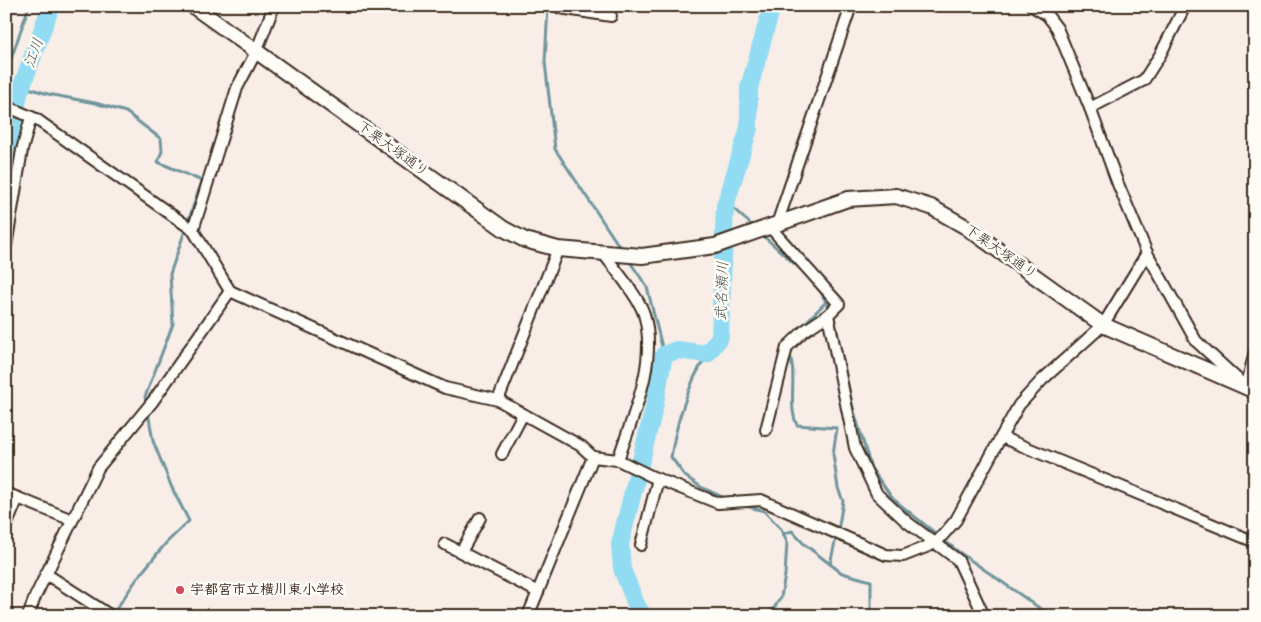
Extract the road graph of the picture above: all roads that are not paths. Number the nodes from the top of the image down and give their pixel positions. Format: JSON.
{"nodes":[{"id":1,"x":194,"y":6,"type":"edge"},
{"id":2,"x":274,"y":6,"type":"edge"},
{"id":3,"x":560,"y":6,"type":"edge"},
{"id":4,"x":852,"y":6,"type":"edge"},
{"id":5,"x":1032,"y":6,"type":"edge"},
{"id":6,"x":1186,"y":6,"type":"edge"},
{"id":7,"x":611,"y":16,"type":"dead end"},
{"id":8,"x":256,"y":52,"type":"junction"},
{"id":9,"x":6,"y":106,"type":"edge"},
{"id":10,"x":1090,"y":108,"type":"junction"},
{"id":11,"x":31,"y":118,"type":"junction"},
{"id":12,"x":773,"y":225,"type":"junction"},
{"id":13,"x":193,"y":230,"type":"junction"},
{"id":14,"x":6,"y":246,"type":"edge"},
{"id":15,"x":558,"y":249,"type":"junction"},
{"id":16,"x":1147,"y":252,"type":"junction"},
{"id":17,"x":606,"y":253,"type":"junction"},
{"id":18,"x":230,"y":291,"type":"junction"},
{"id":19,"x":828,"y":315,"type":"junction"},
{"id":20,"x":1103,"y":325,"type":"junction"},
{"id":21,"x":1255,"y":352,"type":"edge"},
{"id":22,"x":1250,"y":389,"type":"edge"},
{"id":23,"x":498,"y":400,"type":"junction"},
{"id":24,"x":524,"y":414,"type":"junction"},
{"id":25,"x":766,"y":430,"type":"dead end"},
{"id":26,"x":1001,"y":437,"type":"junction"},
{"id":27,"x":502,"y":454,"type":"dead end"},
{"id":28,"x":593,"y":457,"type":"junction"},
{"id":29,"x":622,"y":462,"type":"junction"},
{"id":30,"x":656,"y":478,"type":"junction"},
{"id":31,"x":6,"y":493,"type":"edge"},
{"id":32,"x":18,"y":498,"type":"junction"},
{"id":33,"x":480,"y":518,"type":"dead end"},
{"id":34,"x":72,"y":520,"type":"junction"},
{"id":35,"x":6,"y":526,"type":"edge"},
{"id":36,"x":1255,"y":542,"type":"edge"},
{"id":37,"x":936,"y":543,"type":"junction"},
{"id":38,"x":446,"y":544,"type":"dead end"},
{"id":39,"x":641,"y":545,"type":"dead end"},
{"id":40,"x":461,"y":552,"type":"junction"},
{"id":41,"x":46,"y":574,"type":"junction"},
{"id":42,"x":538,"y":592,"type":"junction"},
{"id":43,"x":28,"y":616,"type":"edge"},
{"id":44,"x":111,"y":616,"type":"edge"},
{"id":45,"x":528,"y":616,"type":"edge"},
{"id":46,"x":984,"y":616,"type":"edge"}],
"edges":[{"from":1,"to":8,"type":"street","name":"下栗大塚通り"},
{"from":2,"to":8,"type":"street"},
{"from":3,"to":7,"type":"street"},
{"from":4,"to":12,"type":"street"},
{"from":5,"to":10,"type":"street"},
{"from":6,"to":10,"type":"street"},
{"from":8,"to":13,"type":"street"},
{"from":8,"to":15,"type":"street","name":"下栗大塚通り"},
{"from":9,"to":11,"type":"street"},
{"from":10,"to":16,"type":"street"},
{"from":11,"to":13,"type":"street"},
{"from":11,"to":14,"type":"street"},
{"from":12,"to":17,"type":"street","name":"下栗大塚通り"},
{"from":12,"to":19,"type":"street"},
{"from":12,"to":20,"type":"street","name":"下栗大塚通り"},
{"from":13,"to":18,"type":"street"},
{"from":15,"to":17,"type":"street","name":"下栗大塚通り"},
{"from":15,"to":23,"type":"street"},
{"from":16,"to":20,"type":"street"},
{"from":16,"to":22,"type":"street"},
{"from":17,"to":29,"type":"street"},
{"from":18,"to":23,"type":"street"},
{"from":18,"to":34,"type":"street"},
{"from":19,"to":25,"type":"street"},
{"from":19,"to":37,"type":"street"},
{"from":20,"to":22,"type":"street","name":"下栗大塚通り"},
{"from":20,"to":26,"type":"street"},
{"from":21,"to":22,"type":"street"},
{"from":23,"to":24,"type":"street"},
{"from":24,"to":27,"type":"street"},
{"from":24,"to":28,"type":"street"},
{"from":26,"to":36,"type":"street"},
{"from":26,"to":37,"type":"street"},
{"from":28,"to":29,"type":"street"},
{"from":28,"to":42,"type":"street"},
{"from":29,"to":30,"type":"street"},
{"from":30,"to":37,"type":"street"},
{"from":30,"to":39,"type":"street"},
{"from":31,"to":32,"type":"street"},
{"from":32,"to":34,"type":"street"},
{"from":32,"to":35,"type":"street"},
{"from":33,"to":40,"type":"street"},
{"from":34,"to":41,"type":"street"},
{"from":37,"to":46,"type":"street"},
{"from":38,"to":40,"type":"street"},
{"from":40,"to":42,"type":"street"},
{"from":41,"to":43,"type":"street"},
{"from":41,"to":44,"type":"street"},
{"from":42,"to":45,"type":"street"}]}
